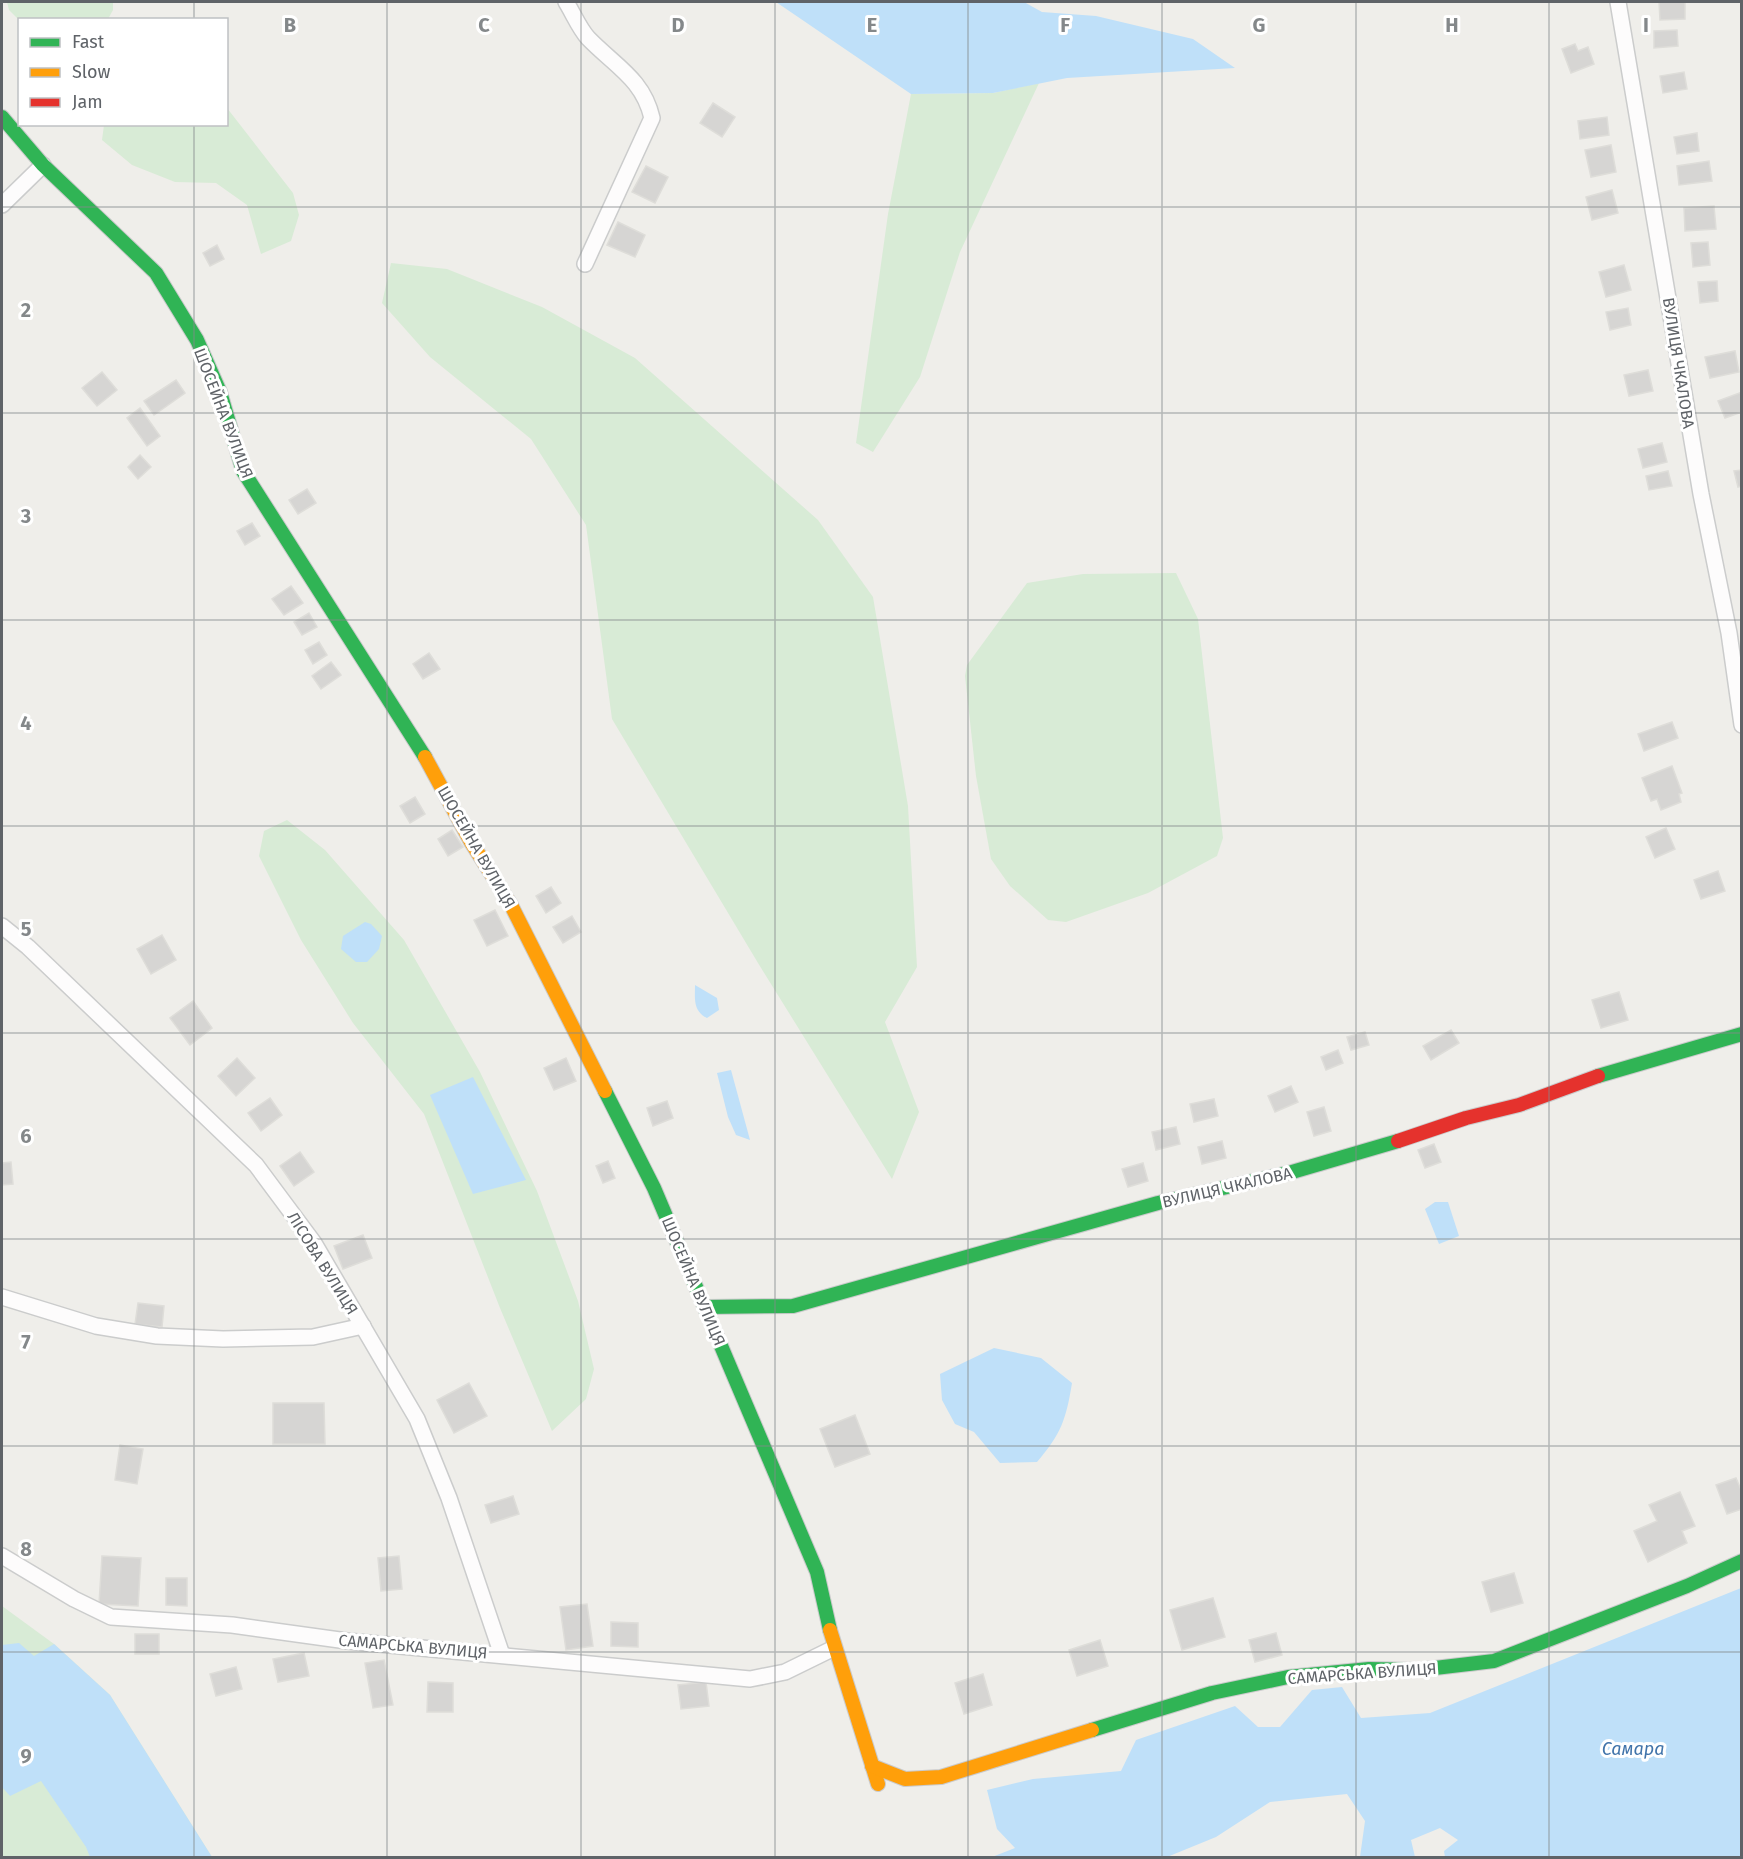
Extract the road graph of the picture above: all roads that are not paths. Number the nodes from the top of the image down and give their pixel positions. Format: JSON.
{"nodes":[{"id":1,"x":566,"y":2,"type":"edge"},
{"id":2,"x":1618,"y":2,"type":"edge"},
{"id":3,"x":2,"y":117,"type":"edge"},
{"id":4,"x":43,"y":165,"type":"junction"},
{"id":5,"x":2,"y":205,"type":"edge"},
{"id":6,"x":585,"y":264,"type":"dead end"},
{"id":7,"x":1742,"y":724,"type":"edge"},
{"id":8,"x":2,"y":926,"type":"edge"},
{"id":9,"x":1742,"y":1034,"type":"edge"},
{"id":10,"x":2,"y":1297,"type":"edge"},
{"id":11,"x":705,"y":1307,"type":"junction"},
{"id":12,"x":363,"y":1326,"type":"junction"},
{"id":13,"x":2,"y":1556,"type":"edge"},
{"id":14,"x":1742,"y":1561,"type":"edge"},
{"id":15,"x":834,"y":1648,"type":"junction"},
{"id":16,"x":502,"y":1655,"type":"junction"},
{"id":17,"x":872,"y":1766,"type":"junction"},
{"id":18,"x":878,"y":1784,"type":"dead end"}],
"edges":[{"from":1,"to":6,"type":"street"},
{"from":2,"to":7,"type":"street","name":"ВУЛИЦЯ ЧКАЛОВА"},
{"from":3,"to":4,"type":"street","name":"ШОСЕЙНА ВУЛИЦЯ"},
{"from":4,"to":5,"type":"street"},
{"from":4,"to":11,"type":"street","name":"ШОСЕЙНА ВУЛИЦЯ"},
{"from":8,"to":12,"type":"street","name":"ЛІСОВА ВУЛИЦЯ"},
{"from":9,"to":11,"type":"street","name":"ВУЛИЦЯ ЧКАЛОВА"},
{"from":10,"to":12,"type":"street"},
{"from":11,"to":15,"type":"street","name":"ШОСЕЙНА ВУЛИЦЯ"},
{"from":12,"to":16,"type":"street","name":"ЛІСОВА ВУЛИЦЯ"},
{"from":13,"to":16,"type":"street","name":"САМАРСЬКА ВУЛИЦЯ"},
{"from":14,"to":17,"type":"street","name":"САМАРСЬКА ВУЛИЦЯ"},
{"from":15,"to":16,"type":"street","name":"САМАРСЬКА ВУЛИЦЯ"},
{"from":15,"to":17,"type":"street","name":"ШОСЕЙНА ВУЛИЦЯ"},
{"from":17,"to":18,"type":"street","name":"ШОСЕЙНА ВУЛИЦЯ"}]}
